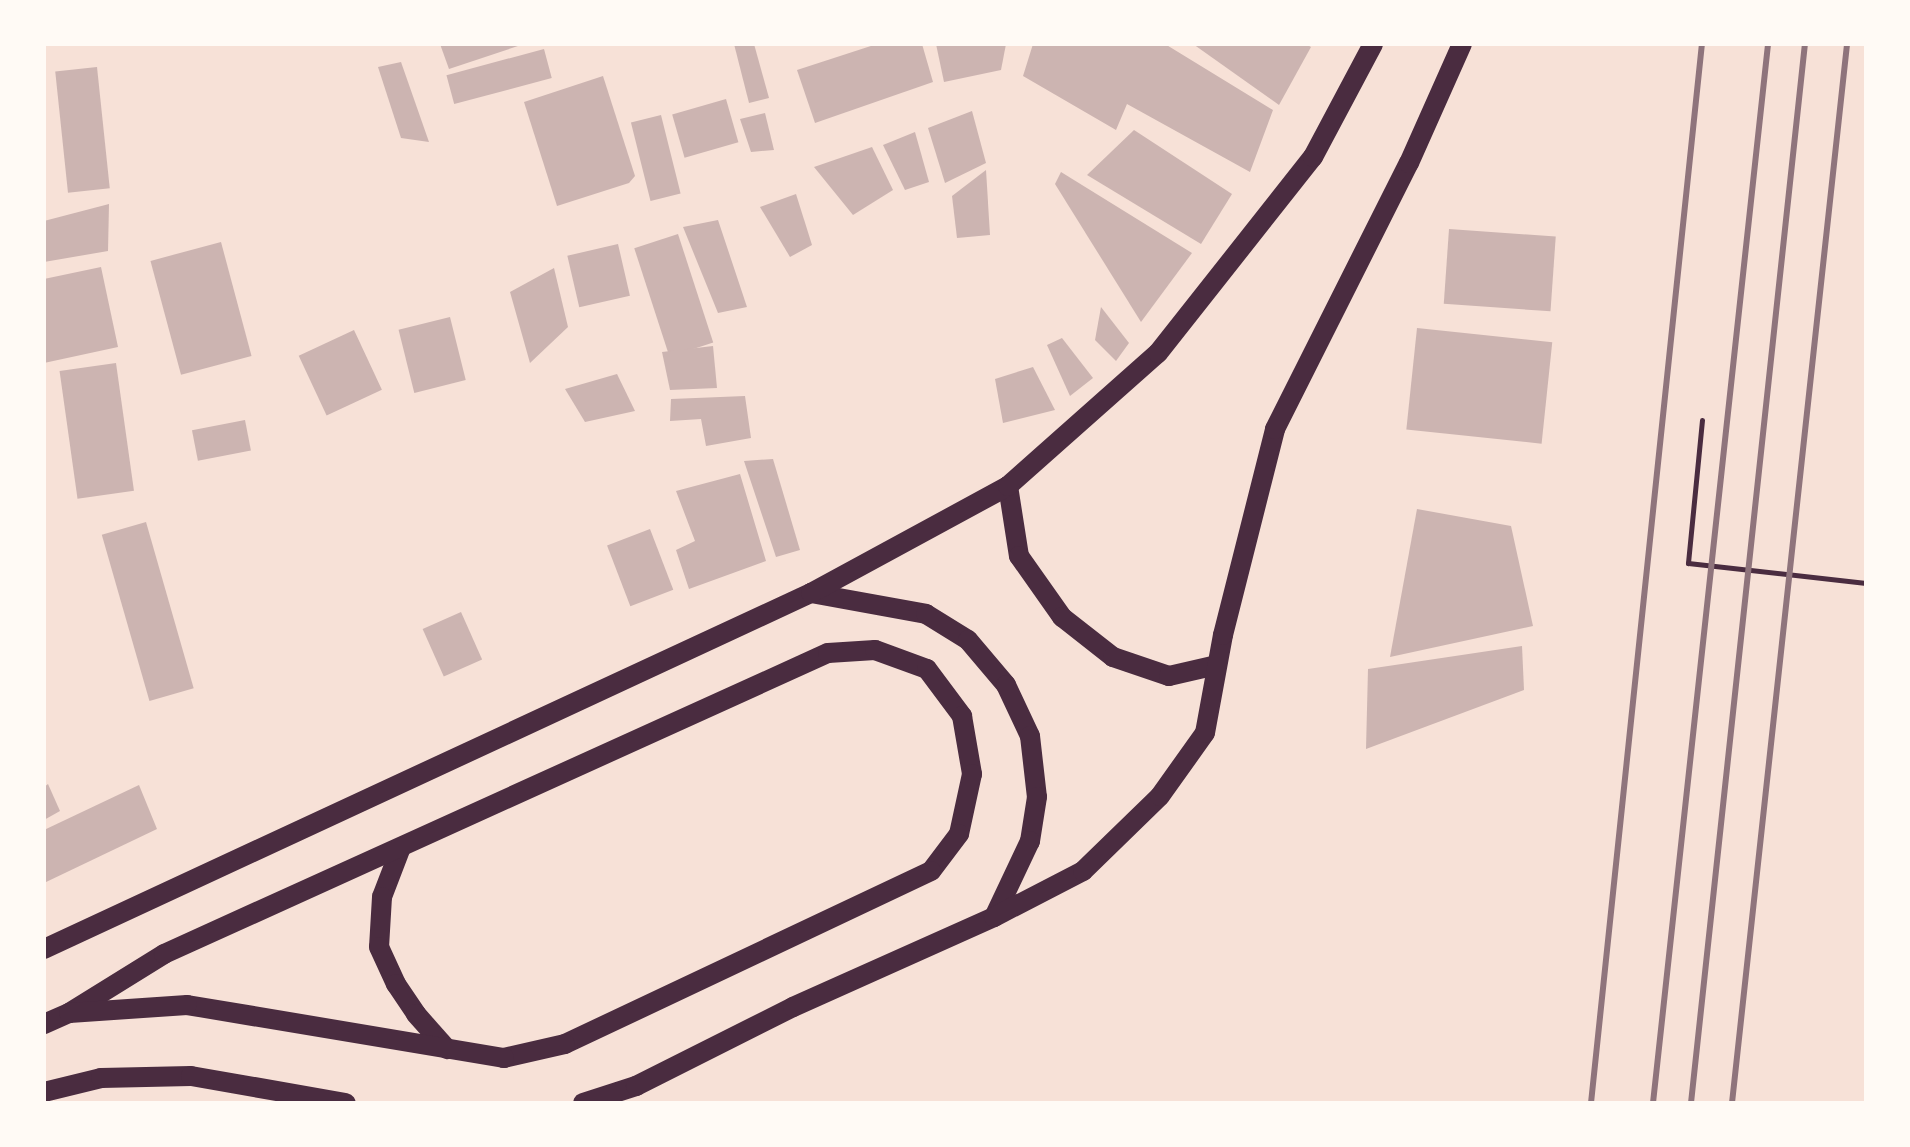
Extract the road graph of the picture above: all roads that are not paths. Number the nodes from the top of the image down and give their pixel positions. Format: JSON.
{"nodes":[{"id":1,"x":1373,"y":44,"type":"edge"},
{"id":2,"x":1462,"y":44,"type":"edge"},
{"id":3,"x":1008,"y":486,"type":"junction"},
{"id":4,"x":811,"y":593,"type":"junction"},
{"id":5,"x":1217,"y":665,"type":"junction"},
{"id":6,"x":400,"y":850,"type":"junction"},
{"id":7,"x":994,"y":917,"type":"junction"},
{"id":8,"x":44,"y":949,"type":"edge"},
{"id":9,"x":69,"y":1013,"type":"junction"},
{"id":10,"x":44,"y":1024,"type":"edge"},
{"id":11,"x":447,"y":1049,"type":"junction"},
{"id":12,"x":44,"y":1092,"type":"edge"},
{"id":13,"x":346,"y":1103,"type":"edge"},
{"id":14,"x":583,"y":1103,"type":"edge"}],
"edges":[{"from":1,"to":3,"type":"main road"},
{"from":2,"to":5,"type":"main road"},
{"from":3,"to":4,"type":"main road"},
{"from":3,"to":5,"type":"main road"},
{"from":4,"to":7,"type":"main road"},
{"from":4,"to":8,"type":"main road"},
{"from":5,"to":7,"type":"main road"},
{"from":6,"to":9,"type":"main road"},
{"from":6,"to":11,"type":"main road"},
{"from":6,"to":11,"type":"main road"},
{"from":7,"to":14,"type":"main road"},
{"from":9,"to":10,"type":"main road"},
{"from":9,"to":11,"type":"main road"},
{"from":12,"to":13,"type":"main road"}]}
